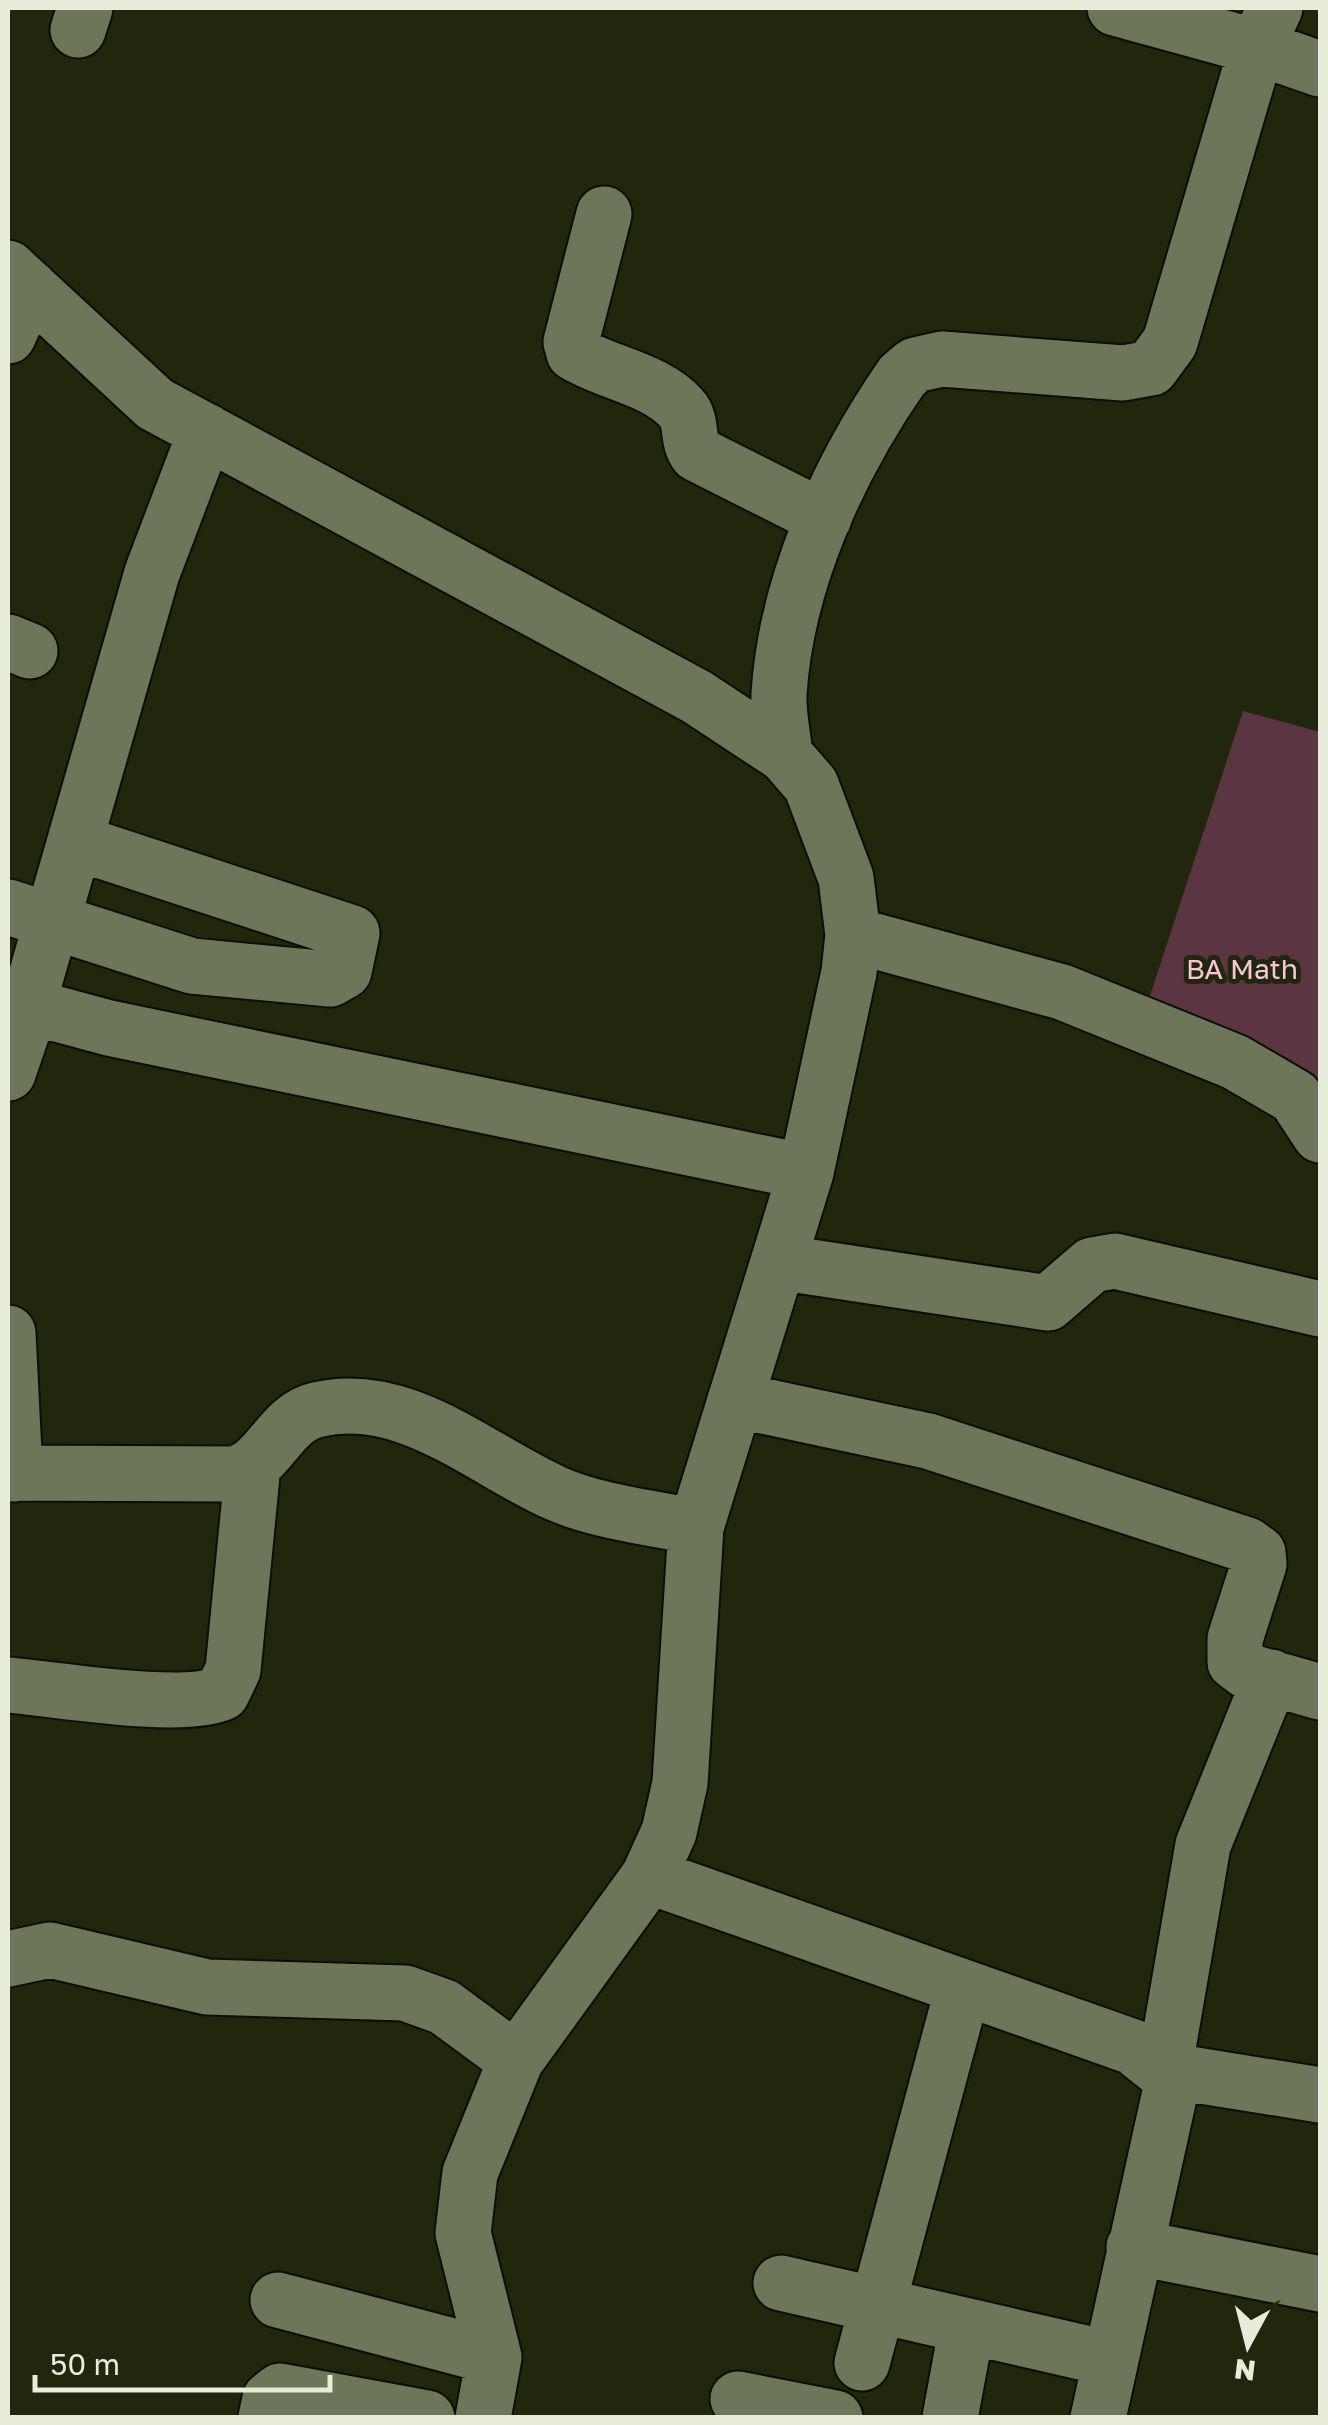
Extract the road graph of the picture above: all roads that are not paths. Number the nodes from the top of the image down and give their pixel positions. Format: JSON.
{"nodes":[{"id":1,"x":1115,"y":8,"type":"edge"},
{"id":2,"x":1266,"y":27,"type":"edge"},
{"id":3,"x":1320,"y":69,"type":"edge"},
{"id":4,"x":604,"y":214,"type":"dead end"},
{"id":5,"x":15,"y":297,"type":"edge"},
{"id":6,"x":206,"y":431,"type":"junction"},
{"id":7,"x":824,"y":518,"type":"junction"},
{"id":8,"x":785,"y":754,"type":"junction"},
{"id":9,"x":74,"y":842,"type":"junction"},
{"id":10,"x":30,"y":913,"type":"edge"},
{"id":11,"x":853,"y":935,"type":"junction"},
{"id":12,"x":32,"y":1003,"type":"junction"},
{"id":13,"x":8,"y":1074,"type":"edge"},
{"id":14,"x":1320,"y":1135,"type":"edge"},
{"id":15,"x":806,"y":1172,"type":"junction"},
{"id":16,"x":778,"y":1262,"type":"junction"},
{"id":17,"x":1320,"y":1309,"type":"edge"},
{"id":18,"x":8,"y":1334,"type":"edge"},
{"id":19,"x":735,"y":1400,"type":"junction"},
{"id":20,"x":253,"y":1465,"type":"junction"},
{"id":21,"x":11,"y":1474,"type":"edge"},
{"id":22,"x":696,"y":1526,"type":"junction"},
{"id":23,"x":8,"y":1685,"type":"edge"},
{"id":24,"x":1296,"y":1685,"type":"edge"},
{"id":25,"x":648,"y":1876,"type":"junction"},
{"id":26,"x":8,"y":1959,"type":"edge"},
{"id":27,"x":963,"y":1988,"type":"junction"},
{"id":28,"x":516,"y":2060,"type":"junction"},
{"id":29,"x":1168,"y":2075,"type":"junction"},
{"id":30,"x":1320,"y":2094,"type":"edge"},
{"id":31,"x":1134,"y":2247,"type":"junction"},
{"id":32,"x":780,"y":2283,"type":"dead end"},
{"id":33,"x":1320,"y":2284,"type":"edge"},
{"id":34,"x":278,"y":2300,"type":"dead end"},
{"id":35,"x":877,"y":2305,"type":"junction"},
{"id":36,"x":967,"y":2326,"type":"junction"},
{"id":37,"x":494,"y":2357,"type":"junction"},
{"id":38,"x":1111,"y":2359,"type":"junction"},
{"id":39,"x":862,"y":2364,"type":"dead end"},
{"id":40,"x":738,"y":2399,"type":"dead end"},
{"id":41,"x":266,"y":2418,"type":"edge"},
{"id":42,"x":427,"y":2418,"type":"edge"},
{"id":43,"x":483,"y":2418,"type":"edge"},
{"id":44,"x":835,"y":2418,"type":"edge"},
{"id":45,"x":950,"y":2418,"type":"edge"},
{"id":46,"x":1098,"y":2418,"type":"edge"}],
"edges":[{"from":1,"to":2,"type":"street"},
{"from":2,"to":3,"type":"street"},
{"from":2,"to":7,"type":"street"},
{"from":4,"to":7,"type":"street"},
{"from":5,"to":6,"type":"street"},
{"from":6,"to":8,"type":"street"},
{"from":6,"to":9,"type":"street"},
{"from":7,"to":8,"type":"street"},
{"from":8,"to":11,"type":"street"},
{"from":9,"to":10,"type":"street"},
{"from":9,"to":10,"type":"street"},
{"from":10,"to":12,"type":"street"},
{"from":11,"to":14,"type":"street"},
{"from":11,"to":15,"type":"street"},
{"from":12,"to":13,"type":"street"},
{"from":12,"to":15,"type":"street"},
{"from":15,"to":16,"type":"street"},
{"from":16,"to":17,"type":"street"},
{"from":16,"to":19,"type":"street"},
{"from":18,"to":21,"type":"street"},
{"from":19,"to":22,"type":"street"},
{"from":19,"to":24,"type":"street"},
{"from":20,"to":21,"type":"street"},
{"from":20,"to":22,"type":"street"},
{"from":20,"to":23,"type":"street"},
{"from":22,"to":25,"type":"street"},
{"from":24,"to":29,"type":"street"},
{"from":25,"to":27,"type":"street"},
{"from":25,"to":28,"type":"street"},
{"from":26,"to":28,"type":"street"},
{"from":27,"to":29,"type":"street"},
{"from":27,"to":35,"type":"street"},
{"from":28,"to":37,"type":"street"},
{"from":29,"to":30,"type":"street"},
{"from":29,"to":31,"type":"street"},
{"from":31,"to":33,"type":"street"},
{"from":31,"to":38,"type":"street"},
{"from":32,"to":35,"type":"street"},
{"from":34,"to":37,"type":"street"},
{"from":35,"to":36,"type":"street"},
{"from":35,"to":39,"type":"street"},
{"from":36,"to":38,"type":"street"},
{"from":36,"to":45,"type":"street"},
{"from":37,"to":43,"type":"street"},
{"from":38,"to":46,"type":"street"},
{"from":40,"to":44,"type":"street"},
{"from":41,"to":42,"type":"street"}]}
